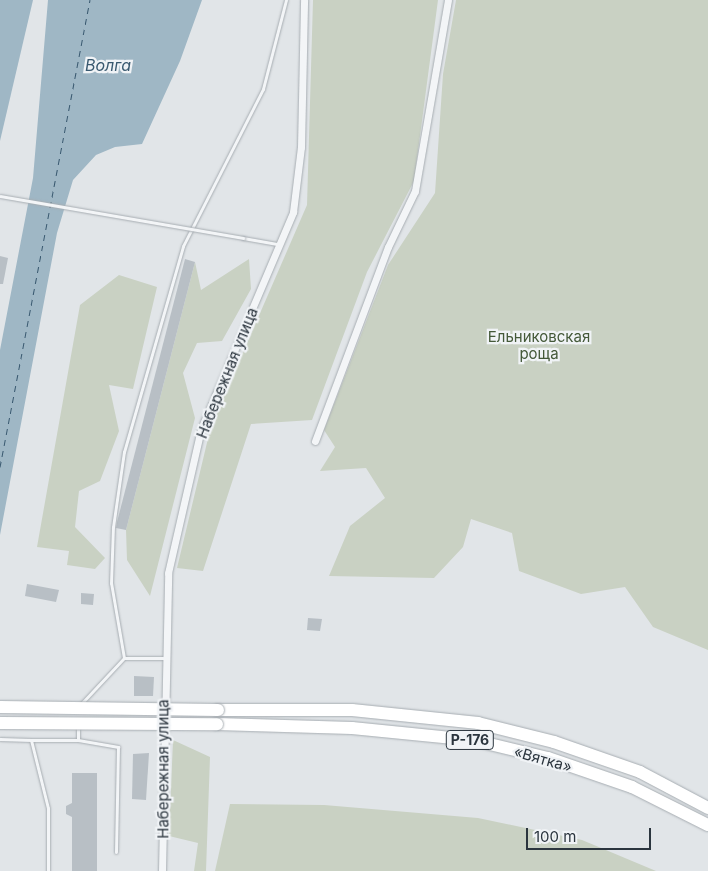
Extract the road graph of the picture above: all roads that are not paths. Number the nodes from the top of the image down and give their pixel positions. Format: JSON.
{"nodes":[{"id":1,"x":286,"y":0,"type":"edge"},
{"id":2,"x":304,"y":0,"type":"edge"},
{"id":3,"x":448,"y":0,"type":"edge"},
{"id":4,"x":0,"y":196,"type":"edge"},
{"id":5,"x":281,"y":244,"type":"junction"},
{"id":6,"x":315,"y":441,"type":"dead end"},
{"id":7,"x":124,"y":658,"type":"junction"},
{"id":8,"x":163,"y":658,"type":"junction"},
{"id":9,"x":0,"y":707,"type":"edge"},
{"id":10,"x":0,"y":722,"type":"edge"},
{"id":11,"x":0,"y":739,"type":"edge"},
{"id":12,"x":31,"y":740,"type":"junction"},
{"id":13,"x":78,"y":740,"type":"junction"},
{"id":14,"x":708,"y":808,"type":"edge"},
{"id":15,"x":708,"y":825,"type":"edge"},
{"id":16,"x":116,"y":852,"type":"dead end"},
{"id":17,"x":48,"y":871,"type":"edge"},
{"id":18,"x":162,"y":871,"type":"edge"}],
"edges":[{"from":1,"to":7,"type":"lane"},
{"from":2,"to":5,"type":"street","name":"Набережная улица"},
{"from":3,"to":6,"type":"street"},
{"from":4,"to":5,"type":"lane","bridge":true},
{"from":5,"to":8,"type":"street","name":"Набережная улица"},
{"from":7,"to":8,"type":"lane"},
{"from":7,"to":13,"type":"lane"},
{"from":8,"to":18,"type":"street","name":"Набережная улица"},
{"from":9,"to":14,"type":"highway","name":"«Вятка»","number":"Р-176","bridge":true},
{"from":10,"to":15,"type":"highway","name":"«Вятка»","number":"Р-176","bridge":true},
{"from":11,"to":12,"type":"lane"},
{"from":12,"to":13,"type":"lane"},
{"from":12,"to":17,"type":"lane"},
{"from":13,"to":16,"type":"lane"}]}
